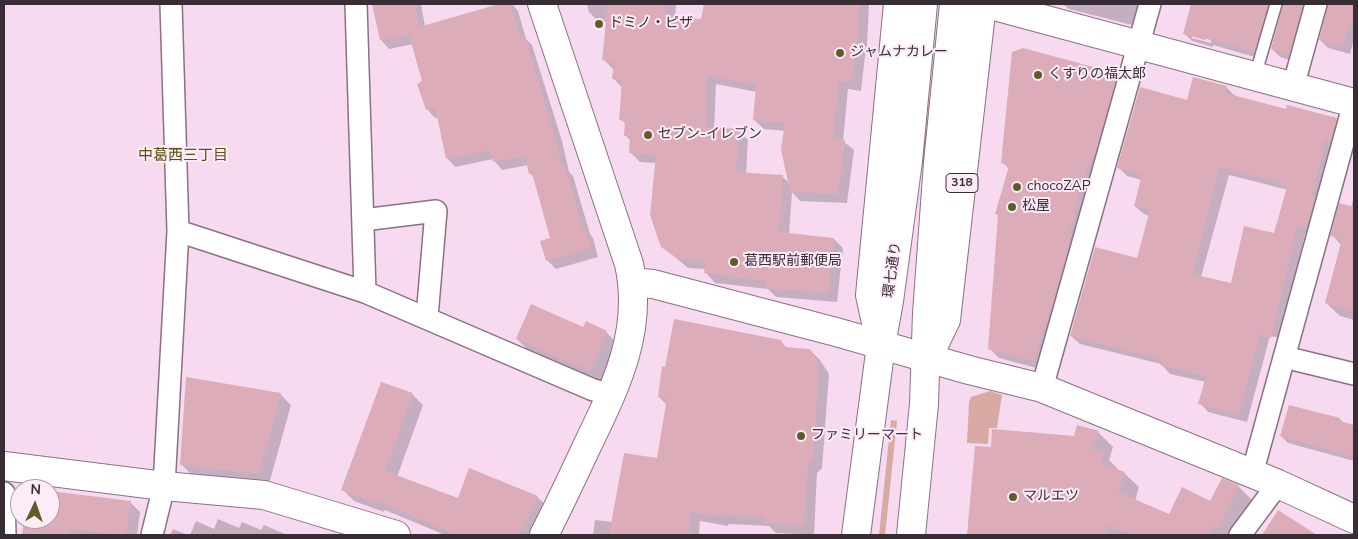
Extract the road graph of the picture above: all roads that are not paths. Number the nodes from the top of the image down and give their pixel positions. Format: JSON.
{"nodes":[{"id":1,"x":171,"y":4,"type":"edge"},
{"id":2,"x":356,"y":4,"type":"edge"},
{"id":3,"x":542,"y":4,"type":"edge"},
{"id":4,"x":898,"y":4,"type":"edge"},
{"id":5,"x":923,"y":4,"type":"edge"},
{"id":6,"x":954,"y":4,"type":"edge"},
{"id":7,"x":982,"y":4,"type":"edge"},
{"id":8,"x":987,"y":4,"type":"edge"},
{"id":9,"x":1150,"y":4,"type":"edge"},
{"id":10,"x":1276,"y":4,"type":"edge"},
{"id":11,"x":1316,"y":4,"type":"edge"},
{"id":12,"x":1138,"y":46,"type":"junction"},
{"id":13,"x":1255,"y":76,"type":"junction"},
{"id":14,"x":1293,"y":87,"type":"junction"},
{"id":15,"x":1354,"y":103,"type":"edge"},
{"id":16,"x":363,"y":220,"type":"junction"},
{"id":17,"x":178,"y":231,"type":"junction"},
{"id":18,"x":633,"y":282,"type":"junction"},
{"id":19,"x":365,"y":292,"type":"junction"},
{"id":20,"x":427,"y":317,"type":"junction"},
{"id":21,"x":881,"y":345,"type":"junction"},
{"id":22,"x":1284,"y":357,"type":"junction"},
{"id":23,"x":927,"y":359,"type":"junction"},
{"id":24,"x":1354,"y":374,"type":"edge"},
{"id":25,"x":1042,"y":388,"type":"junction"},
{"id":26,"x":612,"y":396,"type":"junction"},
{"id":27,"x":4,"y":466,"type":"edge"},
{"id":28,"x":1252,"y":474,"type":"junction"},
{"id":29,"x":1278,"y":484,"type":"junction"},
{"id":30,"x":164,"y":486,"type":"junction"},
{"id":31,"x":4,"y":493,"type":"edge"},
{"id":32,"x":1354,"y":519,"type":"edge"},
{"id":33,"x":5,"y":535,"type":"edge"},
{"id":34,"x":152,"y":535,"type":"edge"},
{"id":35,"x":396,"y":535,"type":"edge"},
{"id":36,"x":544,"y":535,"type":"edge"},
{"id":37,"x":856,"y":535,"type":"edge"},
{"id":38,"x":912,"y":535,"type":"edge"},
{"id":39,"x":1240,"y":535,"type":"edge"}],
"edges":[{"from":1,"to":17,"type":"street"},
{"from":2,"to":16,"type":"street"},
{"from":3,"to":18,"type":"street"},
{"from":4,"to":21,"type":"street"},
{"from":5,"to":21,"type":"street","name":"環七通り"},
{"from":6,"to":23,"type":"street","number":"318"},
{"from":7,"to":23,"type":"street","number":"318"},
{"from":8,"to":12,"type":"street"},
{"from":9,"to":12,"type":"street"},
{"from":10,"to":13,"type":"lane"},
{"from":11,"to":14,"type":"street"},
{"from":12,"to":13,"type":"street"},
{"from":12,"to":25,"type":"street"},
{"from":13,"to":14,"type":"street"},
{"from":14,"to":15,"type":"street"},
{"from":15,"to":22,"type":"street"},
{"from":16,"to":19,"type":"street"},
{"from":16,"to":20,"type":"street"},
{"from":17,"to":19,"type":"street"},
{"from":17,"to":30,"type":"street"},
{"from":18,"to":21,"type":"street"},
{"from":18,"to":26,"type":"street"},
{"from":19,"to":20,"type":"street"},
{"from":20,"to":26,"type":"street"},
{"from":21,"to":23,"type":"street"},
{"from":21,"to":37,"type":"street","name":"環七通り"},
{"from":22,"to":24,"type":"street"},
{"from":22,"to":28,"type":"street"},
{"from":23,"to":25,"type":"street"},
{"from":23,"to":38,"type":"street","number":"318"},
{"from":25,"to":28,"type":"street"},
{"from":26,"to":36,"type":"street"},
{"from":27,"to":30,"type":"street"},
{"from":28,"to":29,"type":"street"},
{"from":29,"to":32,"type":"street"},
{"from":29,"to":39,"type":"street"},
{"from":30,"to":34,"type":"street"},
{"from":30,"to":35,"type":"street"},
{"from":31,"to":33,"type":"street"}]}
